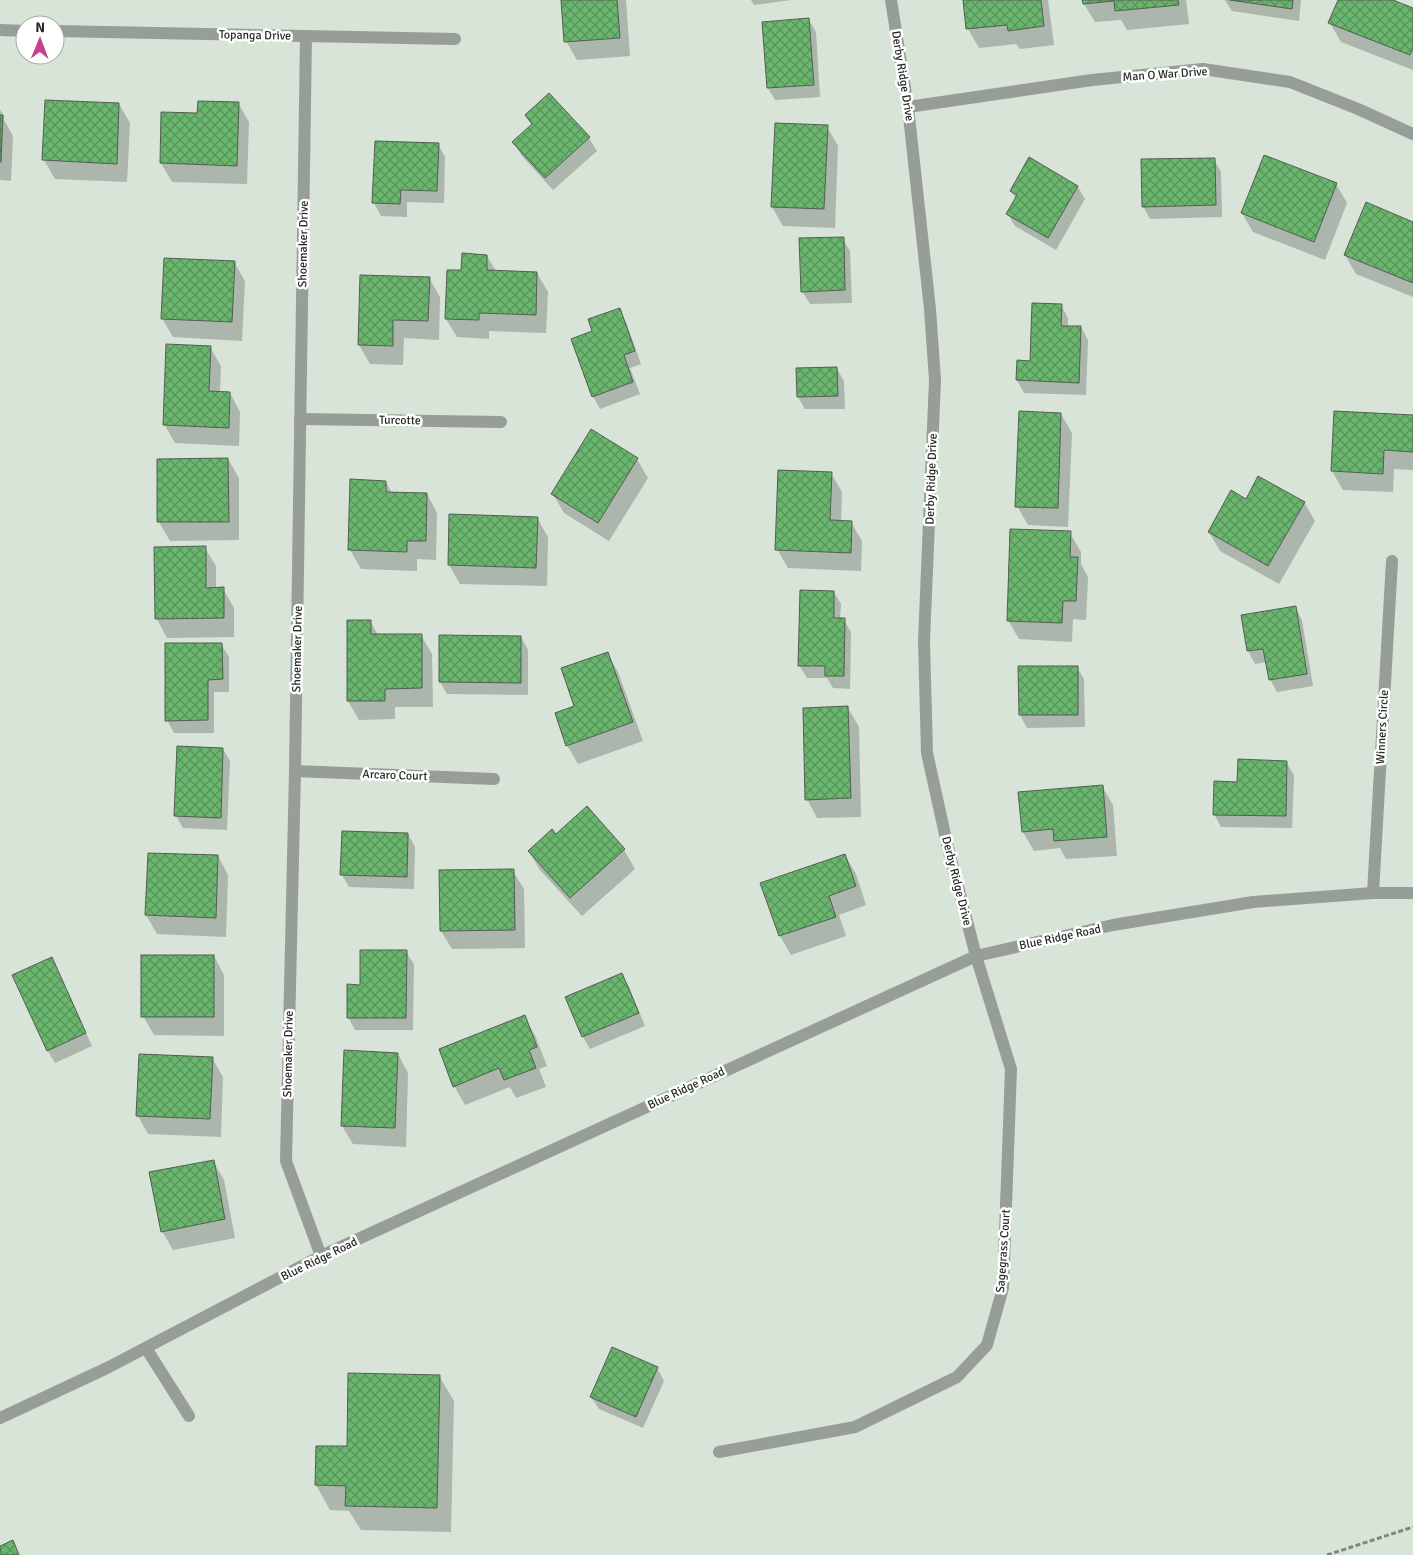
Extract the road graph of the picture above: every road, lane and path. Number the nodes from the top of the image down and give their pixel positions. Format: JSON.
{"nodes":[{"id":1,"x":891,"y":0,"type":"edge"},
{"id":2,"x":0,"y":30,"type":"edge"},
{"id":3,"x":15,"y":31,"type":"edge"},
{"id":4,"x":65,"y":31,"type":"edge"},
{"id":5,"x":306,"y":36,"type":"junction"},
{"id":6,"x":455,"y":39,"type":"dead end"},
{"id":7,"x":908,"y":107,"type":"junction"},
{"id":8,"x":1413,"y":134,"type":"edge"},
{"id":9,"x":300,"y":419,"type":"junction"},
{"id":10,"x":501,"y":422,"type":"dead end"},
{"id":11,"x":1392,"y":560,"type":"dead end"},
{"id":12,"x":295,"y":771,"type":"junction"},
{"id":13,"x":494,"y":779,"type":"dead end"},
{"id":14,"x":1373,"y":893,"type":"junction"},
{"id":15,"x":1413,"y":893,"type":"edge"},
{"id":16,"x":976,"y":956,"type":"junction"},
{"id":17,"x":322,"y":1256,"type":"junction"},
{"id":18,"x":146,"y":1348,"type":"junction"},
{"id":19,"x":189,"y":1416,"type":"dead end"},
{"id":20,"x":0,"y":1418,"type":"edge"},
{"id":21,"x":720,"y":1452,"type":"dead end"},
{"id":22,"x":1413,"y":1527,"type":"edge"},
{"id":23,"x":1327,"y":1555,"type":"edge"}],
"edges":[{"from":1,"to":7,"type":"street","name":"Derby Ridge Drive"},
{"from":2,"to":3,"type":"street"},
{"from":4,"to":5,"type":"street","name":"Topanga Drive"},
{"from":5,"to":6,"type":"street","name":"Topanga Drive"},
{"from":5,"to":9,"type":"street","name":"Shoemaker Drive"},
{"from":7,"to":8,"type":"street","name":"Man O War Drive"},
{"from":7,"to":16,"type":"street","name":"Derby Ridge Drive"},
{"from":9,"to":10,"type":"street","name":"Turcotte"},
{"from":9,"to":12,"type":"street","name":"Shoemaker Drive"},
{"from":11,"to":14,"type":"street","name":"Winners Circle"},
{"from":12,"to":13,"type":"street","name":"Arcaro Court"},
{"from":12,"to":17,"type":"street","name":"Shoemaker Drive"},
{"from":14,"to":15,"type":"street","name":"Blue Ridge Road"},
{"from":14,"to":16,"type":"street","name":"Blue Ridge Road"},
{"from":16,"to":17,"type":"street","name":"Blue Ridge Road"},
{"from":16,"to":21,"type":"street","name":"Sagegrass Court"},
{"from":17,"to":18,"type":"street","name":"Blue Ridge Road"},
{"from":18,"to":19,"type":"street"},
{"from":18,"to":20,"type":"street","name":"Blue Ridge Road"},
{"from":22,"to":23,"type":"path"}]}
